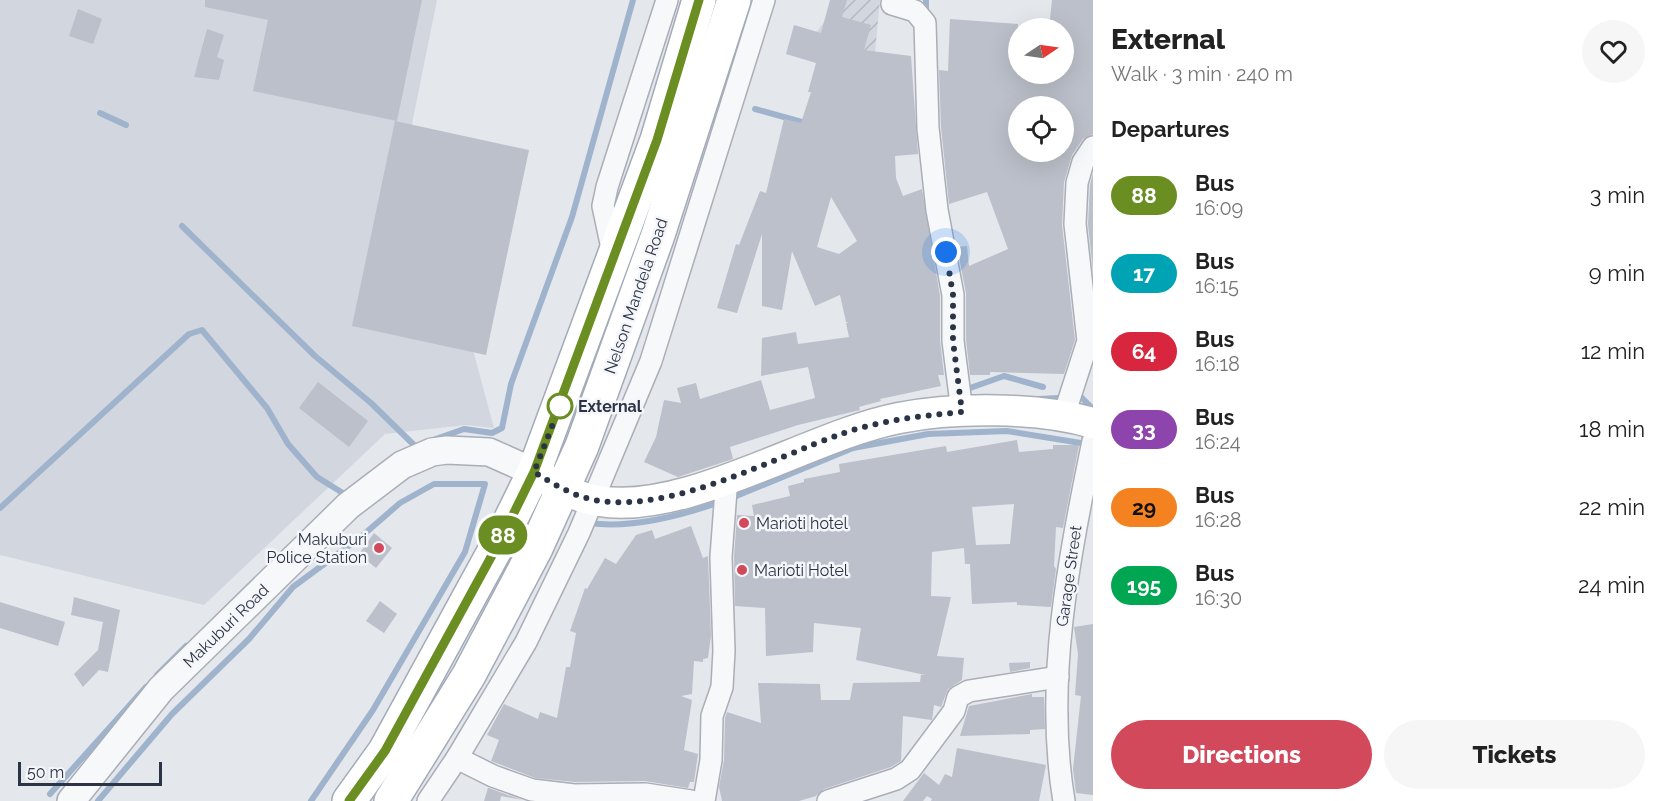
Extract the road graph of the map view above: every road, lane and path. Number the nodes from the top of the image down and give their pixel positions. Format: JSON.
{"nodes":[{"id":1,"x":667,"y":0,"type":"edge"},
{"id":2,"x":699,"y":0,"type":"edge"},
{"id":3,"x":734,"y":0,"type":"edge"},
{"id":4,"x":764,"y":0,"type":"edge"},
{"id":5,"x":892,"y":4,"type":"dead end"},
{"id":6,"x":1093,"y":147,"type":"edge"},
{"id":7,"x":614,"y":259,"type":"junction"},
{"id":8,"x":962,"y":412,"type":"junction"},
{"id":9,"x":1064,"y":415,"type":"junction"},
{"id":10,"x":1093,"y":423,"type":"edge"},
{"id":11,"x":1093,"y":441,"type":"edge"},
{"id":12,"x":534,"y":472,"type":"junction"},
{"id":13,"x":727,"y":477,"type":"junction"},
{"id":14,"x":561,"y":489,"type":"junction"},
{"id":15,"x":593,"y":500,"type":"junction"},
{"id":16,"x":1058,"y":677,"type":"junction"},
{"id":17,"x":458,"y":758,"type":"junction"},
{"id":18,"x":71,"y":801,"type":"edge"},
{"id":19,"x":349,"y":801,"type":"edge"},
{"id":20,"x":391,"y":801,"type":"edge"},
{"id":21,"x":428,"y":801,"type":"edge"},
{"id":22,"x":691,"y":801,"type":"edge"},
{"id":23,"x":704,"y":801,"type":"edge"},
{"id":24,"x":828,"y":801,"type":"edge"},
{"id":25,"x":1064,"y":801,"type":"edge"}],
"edges":[{"from":1,"to":7,"type":"street"},
{"from":2,"to":7,"type":"main road","name":"Nelson Mandela Road"},
{"from":3,"to":14,"type":"main road","name":"Nelson Mandela Road"},
{"from":4,"to":15,"type":"street"},
{"from":5,"to":8,"type":"street"},
{"from":6,"to":9,"type":"street"},
{"from":7,"to":12,"type":"main road","name":"Nelson Mandela Road"},
{"from":8,"to":9,"type":"main road"},
{"from":8,"to":13,"type":"main road"},
{"from":9,"to":10,"type":"main road"},
{"from":11,"to":16,"type":"street","name":"Garage Street"},
{"from":12,"to":14,"type":"main road"},
{"from":12,"to":18,"type":"street","name":"Makuburi Road"},
{"from":12,"to":19,"type":"main road","name":"Nelson Mandela Road"},
{"from":13,"to":15,"type":"main road"},
{"from":13,"to":23,"type":"street"},
{"from":14,"to":15,"type":"main road"},
{"from":14,"to":20,"type":"main road","name":"Nelson Mandela Road"},
{"from":15,"to":17,"type":"street"},
{"from":16,"to":24,"type":"street"},
{"from":16,"to":25,"type":"street","name":"Garage Street"},
{"from":17,"to":21,"type":"street"},
{"from":17,"to":22,"type":"street"}]}
